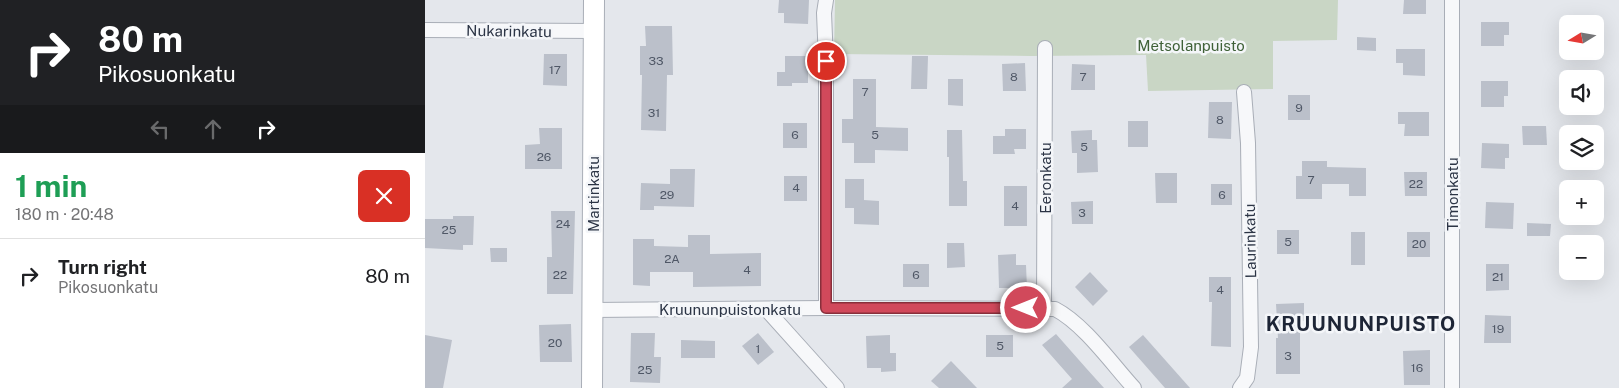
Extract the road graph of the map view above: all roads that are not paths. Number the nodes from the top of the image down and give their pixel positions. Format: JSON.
{"nodes":[{"id":1,"x":594,"y":0,"type":"edge"},
{"id":2,"x":826,"y":0,"type":"edge"},
{"id":3,"x":1452,"y":0,"type":"edge"},
{"id":4,"x":425,"y":30,"type":"edge"},
{"id":5,"x":594,"y":31,"type":"junction"},
{"id":6,"x":1045,"y":48,"type":"dead end"},
{"id":7,"x":1244,"y":92,"type":"dead end"},
{"id":8,"x":826,"y":308,"type":"junction"},
{"id":9,"x":1044,"y":308,"type":"junction"},
{"id":10,"x":766,"y":309,"type":"junction"},
{"id":11,"x":592,"y":310,"type":"junction"},
{"id":12,"x":592,"y":388,"type":"edge"},
{"id":13,"x":837,"y":388,"type":"edge"},
{"id":14,"x":1134,"y":388,"type":"edge"},
{"id":15,"x":1240,"y":388,"type":"edge"},
{"id":16,"x":1452,"y":388,"type":"edge"}],
"edges":[{"from":1,"to":5,"type":"street","name":"Martinkatu"},
{"from":2,"to":8,"type":"street"},
{"from":3,"to":16,"type":"street","name":"Timonkatu"},
{"from":4,"to":5,"type":"street","name":"Nukarinkatu"},
{"from":5,"to":11,"type":"street","name":"Martinkatu"},
{"from":6,"to":9,"type":"street","name":"Eeronkatu"},
{"from":7,"to":15,"type":"street","name":"Laurinkatu"},
{"from":8,"to":9,"type":"street","name":"Kruununpuistonkatu"},
{"from":8,"to":10,"type":"street","name":"Kruununpuistonkatu"},
{"from":9,"to":14,"type":"street","name":"Kruununpuistonkatu"},
{"from":10,"to":11,"type":"street","name":"Kruununpuistonkatu"},
{"from":10,"to":13,"type":"street"},
{"from":11,"to":12,"type":"street","name":"Martinkatu"}]}
